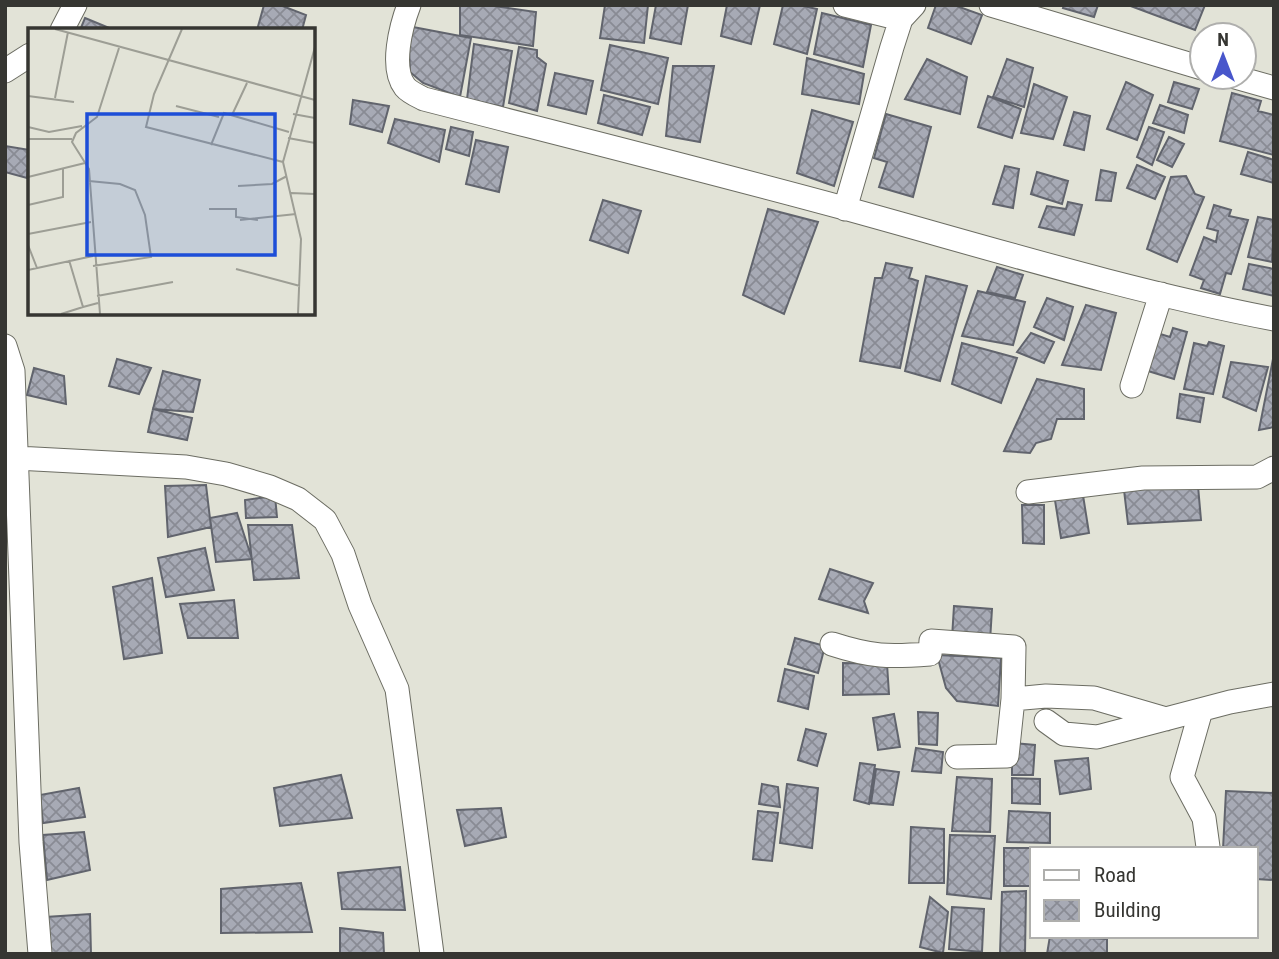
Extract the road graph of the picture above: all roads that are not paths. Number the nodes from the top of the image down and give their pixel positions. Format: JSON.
{"nodes":[{"id":1,"x":75,"y":5,"type":"edge"},
{"id":2,"x":408,"y":5,"type":"edge"},
{"id":3,"x":845,"y":5,"type":"edge"},
{"id":4,"x":991,"y":5,"type":"edge"},
{"id":5,"x":908,"y":12,"type":"edge"},
{"id":6,"x":63,"y":28,"type":"edge"},
{"id":7,"x":28,"y":56,"type":"edge"},
{"id":8,"x":1188,"y":64,"type":"edge"},
{"id":9,"x":5,"y":71,"type":"edge"},
{"id":10,"x":845,"y":209,"type":"junction"},
{"id":11,"x":1161,"y":294,"type":"junction"},
{"id":12,"x":1274,"y":319,"type":"edge"},
{"id":13,"x":5,"y":346,"type":"edge"},
{"id":14,"x":1132,"y":386,"type":"dead end"},
{"id":15,"x":16,"y":458,"type":"junction"},
{"id":16,"x":1274,"y":468,"type":"edge"},
{"id":17,"x":1028,"y":492,"type":"dead end"},
{"id":18,"x":832,"y":644,"type":"dead end"},
{"id":19,"x":1274,"y":694,"type":"edge"},
{"id":20,"x":1013,"y":699,"type":"junction"},
{"id":21,"x":1201,"y":710,"type":"junction"},
{"id":22,"x":1166,"y":719,"type":"junction"},
{"id":23,"x":1046,"y":721,"type":"dead end"},
{"id":24,"x":16,"y":733,"type":"edge"},
{"id":25,"x":957,"y":757,"type":"dead end"},
{"id":26,"x":1208,"y":847,"type":"dead end"},
{"id":27,"x":40,"y":954,"type":"edge"},
{"id":28,"x":432,"y":954,"type":"edge"}],
"edges":[{"from":1,"to":6,"type":"street"},
{"from":2,"to":10,"type":"street"},
{"from":3,"to":5,"type":"street"},
{"from":4,"to":8,"type":"street"},
{"from":5,"to":10,"type":"street"},
{"from":7,"to":9,"type":"street"},
{"from":10,"to":11,"type":"street"},
{"from":11,"to":12,"type":"street"},
{"from":11,"to":14,"type":"street"},
{"from":13,"to":15,"type":"street"},
{"from":15,"to":24,"type":"street"},
{"from":15,"to":28,"type":"street"},
{"from":16,"to":17,"type":"street"},
{"from":18,"to":20,"type":"street"},
{"from":19,"to":21,"type":"street"},
{"from":20,"to":22,"type":"street"},
{"from":20,"to":25,"type":"street"},
{"from":21,"to":22,"type":"street"},
{"from":21,"to":26,"type":"street"},
{"from":22,"to":23,"type":"street"},
{"from":24,"to":27,"type":"street"}]}
